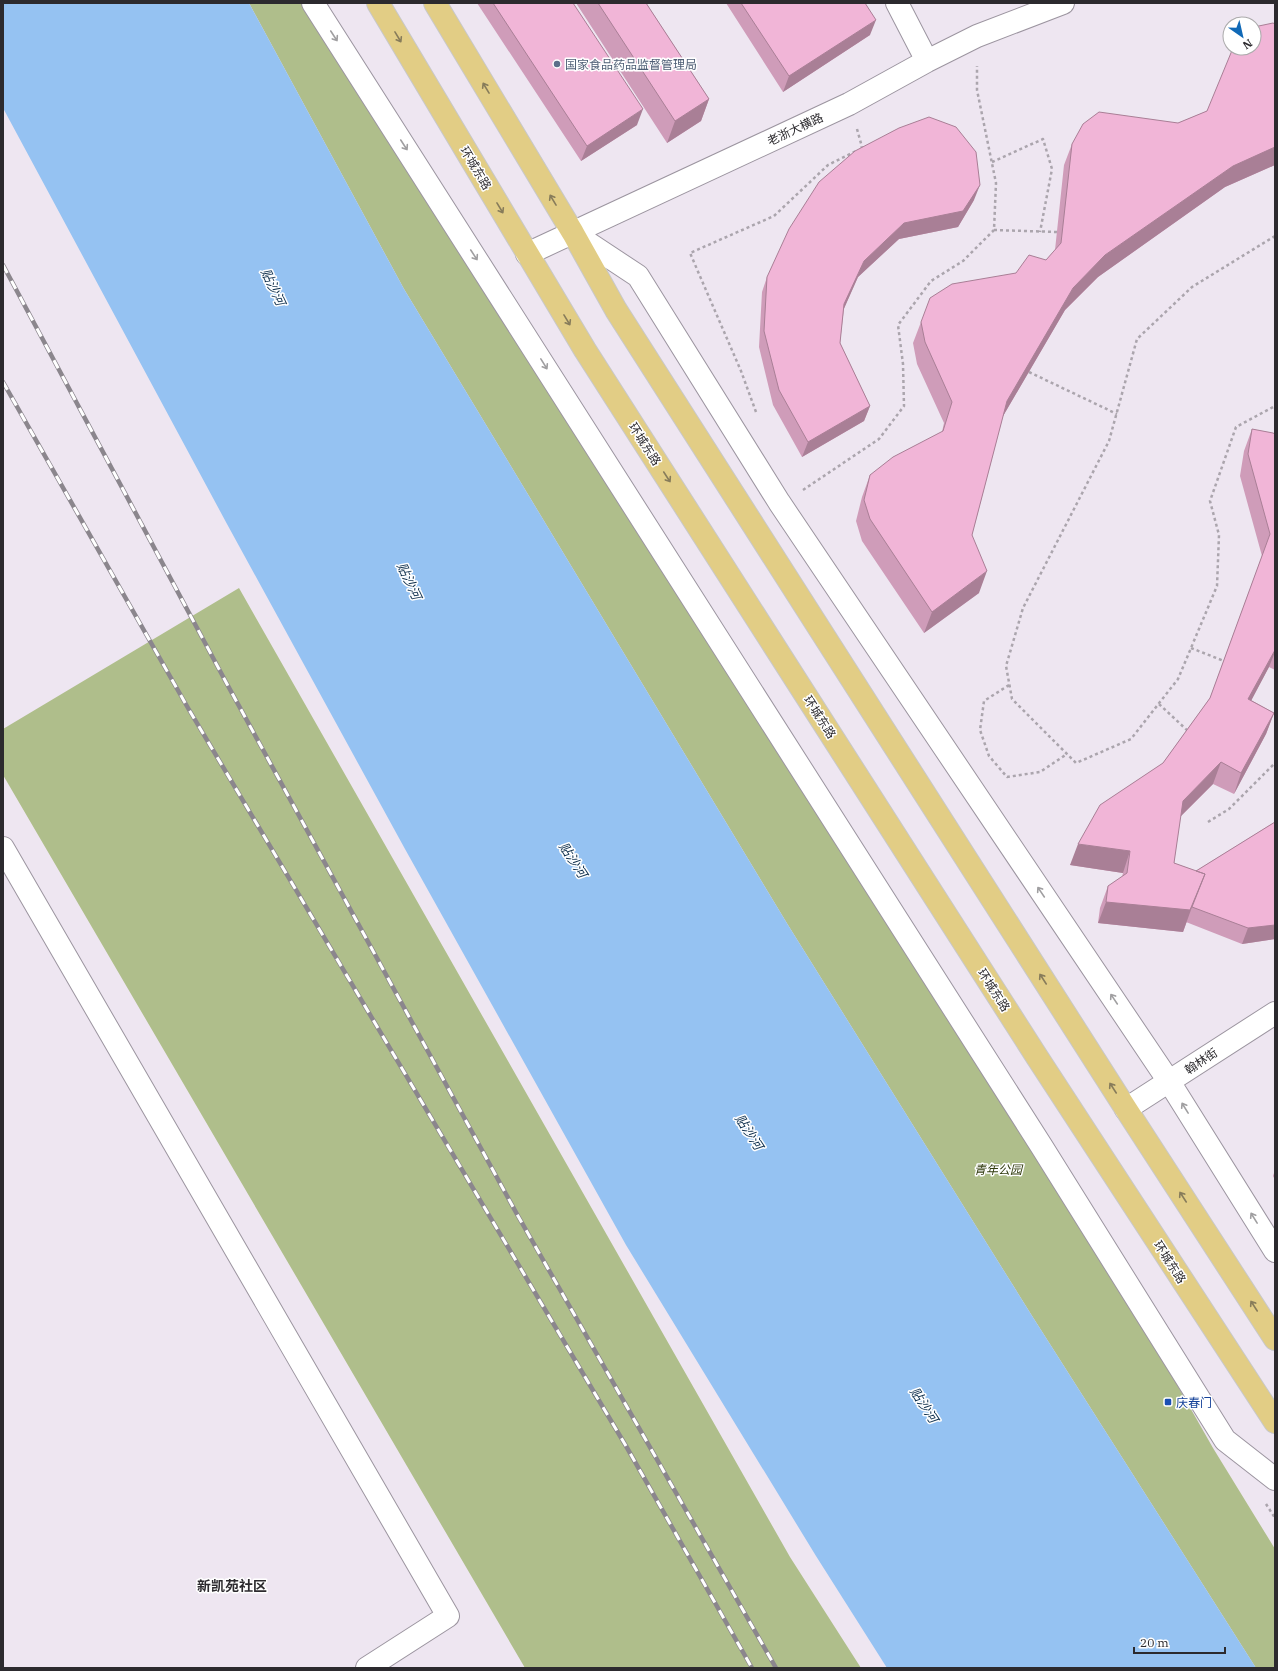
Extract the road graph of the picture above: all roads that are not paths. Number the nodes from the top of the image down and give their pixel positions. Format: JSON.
{"nodes":[{"id":1,"x":313,"y":3,"type":"edge"},
{"id":2,"x":378,"y":3,"type":"edge"},
{"id":3,"x":435,"y":3,"type":"edge"},
{"id":4,"x":897,"y":3,"type":"edge"},
{"id":5,"x":1062,"y":3,"type":"edge"},
{"id":6,"x":927,"y":61,"type":"junction"},
{"id":7,"x":573,"y":233,"type":"junction"},
{"id":8,"x":527,"y":254,"type":"junction"},
{"id":9,"x":3,"y":848,"type":"edge"},
{"id":10,"x":1275,"y":1013,"type":"edge"},
{"id":11,"x":1170,"y":1083,"type":"junction"},
{"id":12,"x":1126,"y":1109,"type":"junction"},
{"id":13,"x":1275,"y":1251,"type":"edge"},
{"id":14,"x":1275,"y":1339,"type":"edge"},
{"id":15,"x":1275,"y":1422,"type":"edge"},
{"id":16,"x":1275,"y":1479,"type":"edge"},
{"id":17,"x":367,"y":1668,"type":"edge"}],
"edges":[{"from":1,"to":16,"type":"street","one_way":true},
{"from":2,"to":8,"type":"main road","name":"环城东路","one_way":true},
{"from":7,"to":3,"type":"main road","one_way":true},
{"from":4,"to":6,"type":"street"},
{"from":5,"to":6,"type":"street","name":"老浙大横路"},
{"from":6,"to":7,"type":"street","name":"老浙大横路"},
{"from":7,"to":8,"type":"street","name":"老浙大横路"},
{"from":11,"to":7,"type":"street","one_way":true},
{"from":12,"to":7,"type":"main road","one_way":true},
{"from":8,"to":15,"type":"main road","name":"环城东路","one_way":true},
{"from":9,"to":17,"type":"street"},
{"from":10,"to":11,"type":"street","name":"翰林街"},
{"from":11,"to":12,"type":"street","name":"翰林街"},
{"from":13,"to":11,"type":"street","one_way":true},
{"from":14,"to":12,"type":"main road","one_way":true}]}
